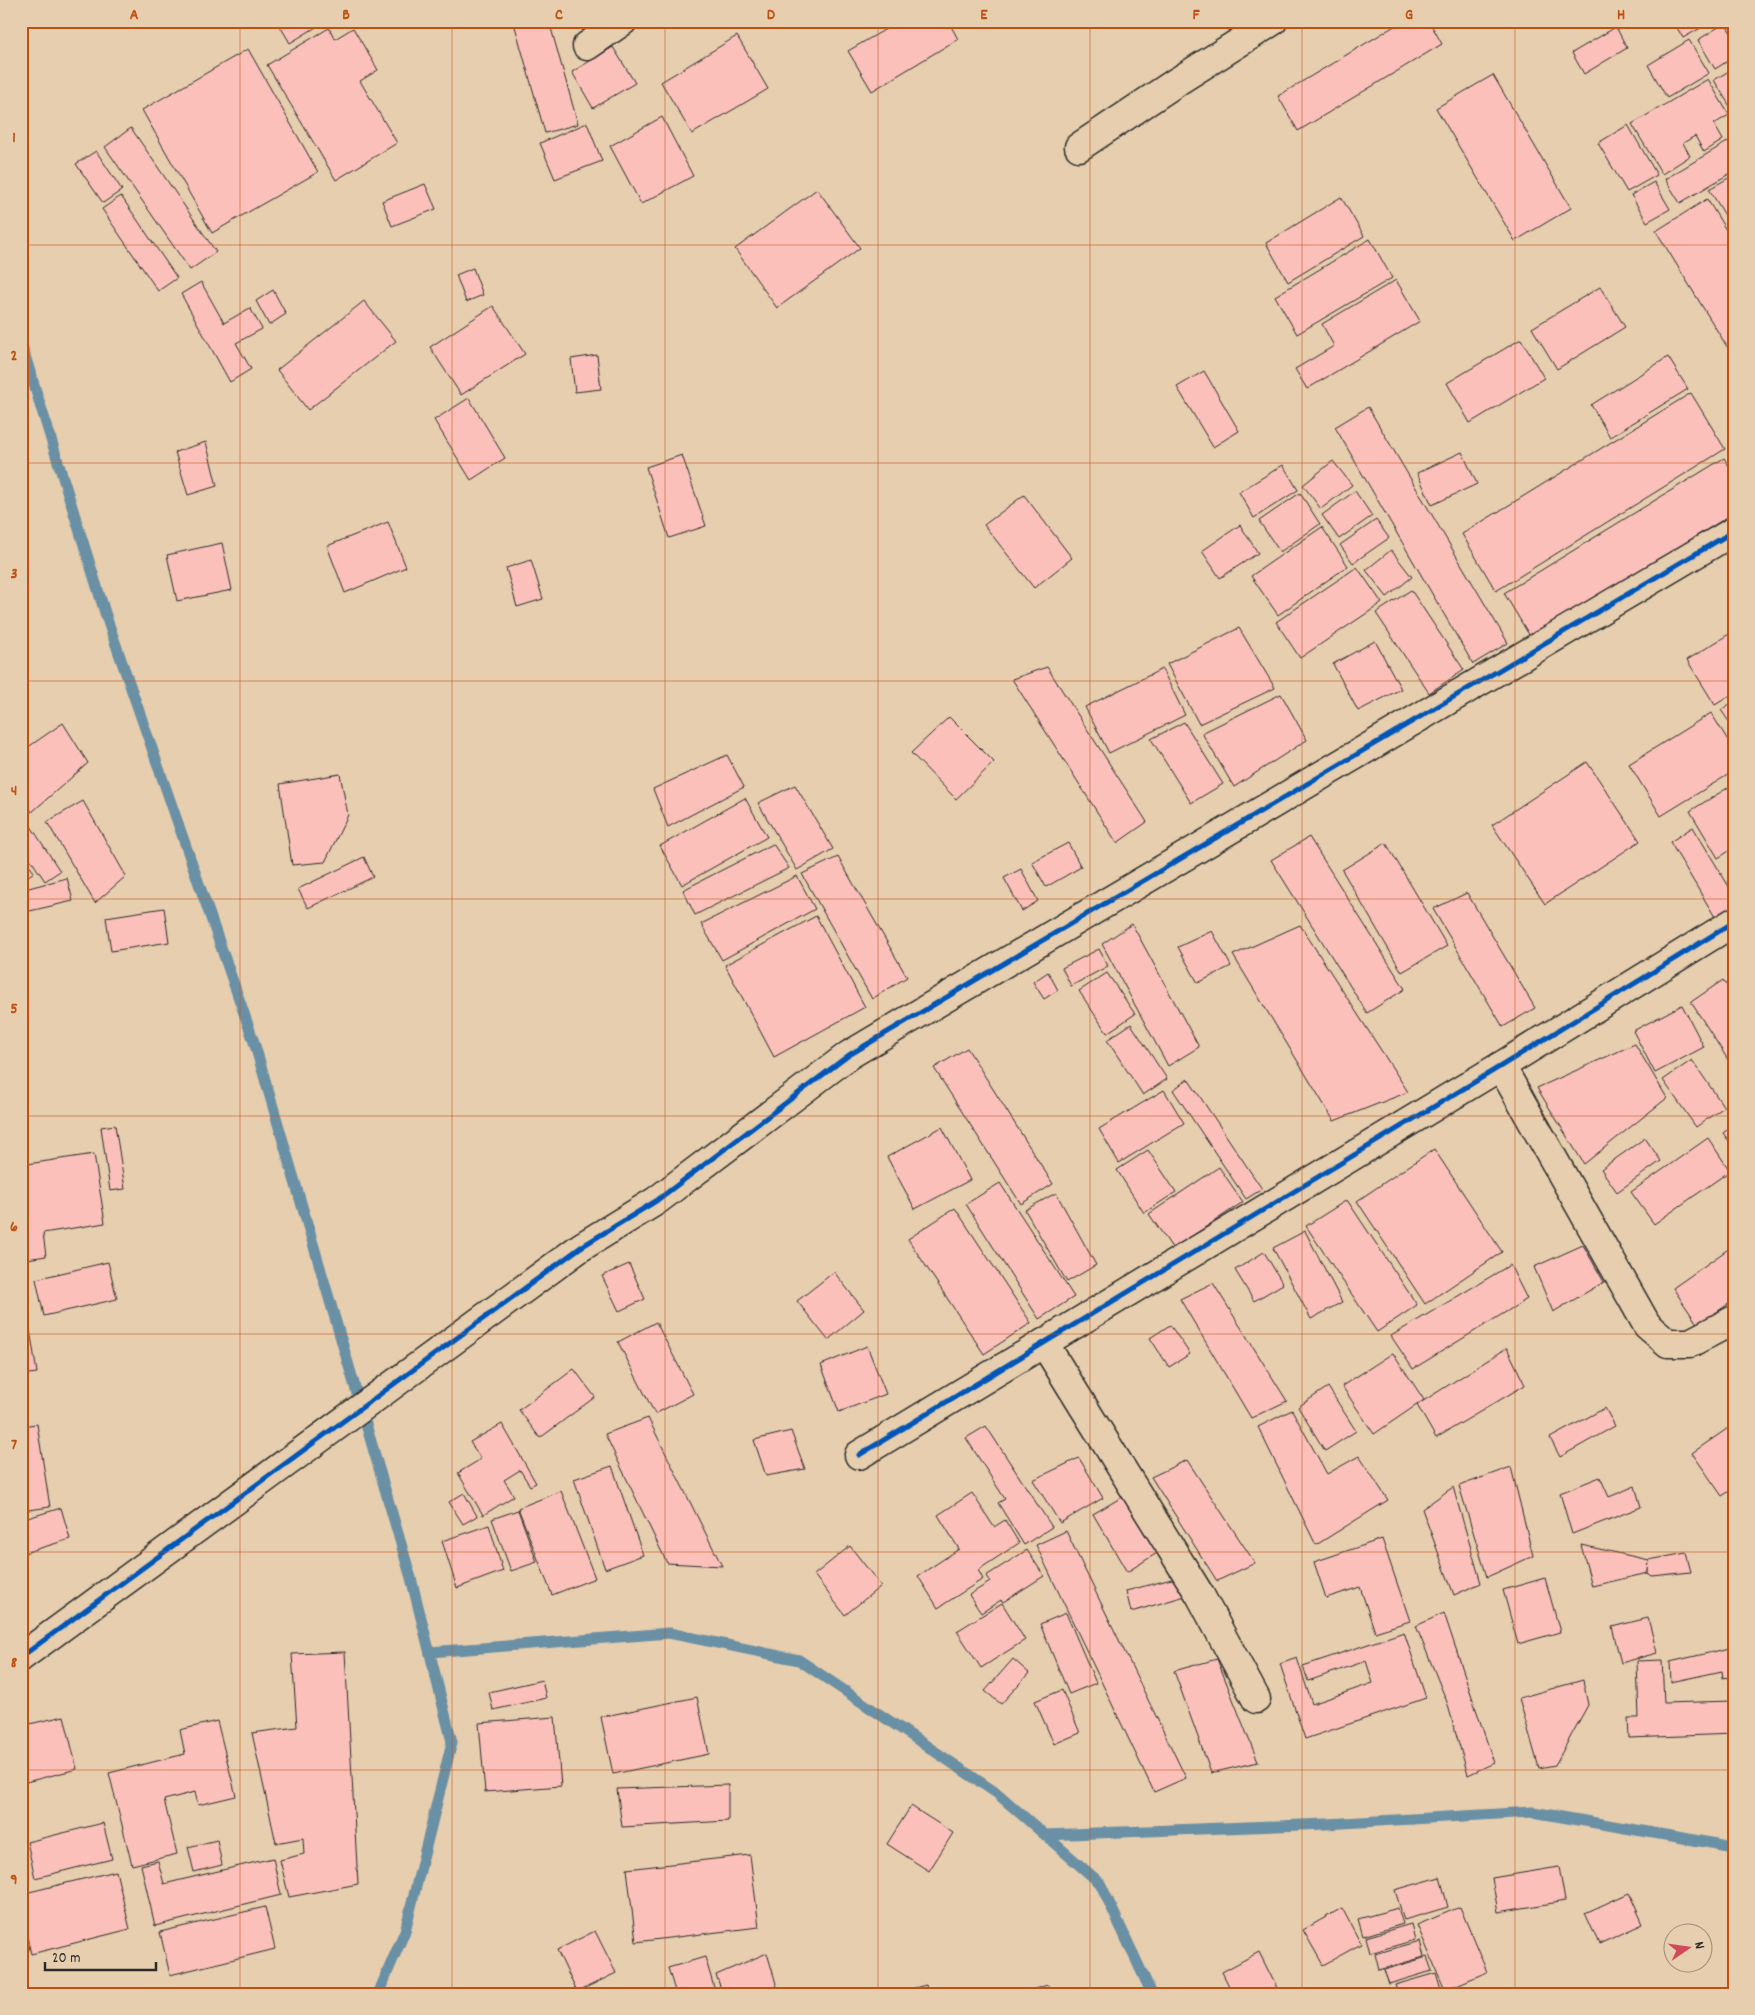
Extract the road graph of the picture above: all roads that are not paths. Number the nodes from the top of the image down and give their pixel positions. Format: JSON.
{"nodes":[{"id":1,"x":624,"y":21,"type":"edge"},
{"id":2,"x":1273,"y":21,"type":"edge"},
{"id":3,"x":587,"y":46,"type":"dead end"},
{"id":4,"x":1079,"y":147,"type":"dead end"},
{"id":5,"x":1734,"y":531,"type":"edge"},
{"id":6,"x":1734,"y":922,"type":"edge"},
{"id":7,"x":1501,"y":1066,"type":"junction"},
{"id":8,"x":1734,"y":1320,"type":"edge"},
{"id":9,"x":1044,"y":1343,"type":"junction"},
{"id":10,"x":859,"y":1455,"type":"dead end"},
{"id":11,"x":21,"y":1657,"type":"edge"},
{"id":12,"x":1256,"y":1700,"type":"dead end"}],
"edges":[{"from":1,"to":3,"type":"street"},
{"from":2,"to":4,"type":"street"},
{"from":5,"to":11,"type":"street"},
{"from":6,"to":7,"type":"street"},
{"from":7,"to":8,"type":"street"},
{"from":7,"to":9,"type":"street"},
{"from":9,"to":10,"type":"street"},
{"from":9,"to":12,"type":"street"}]}
